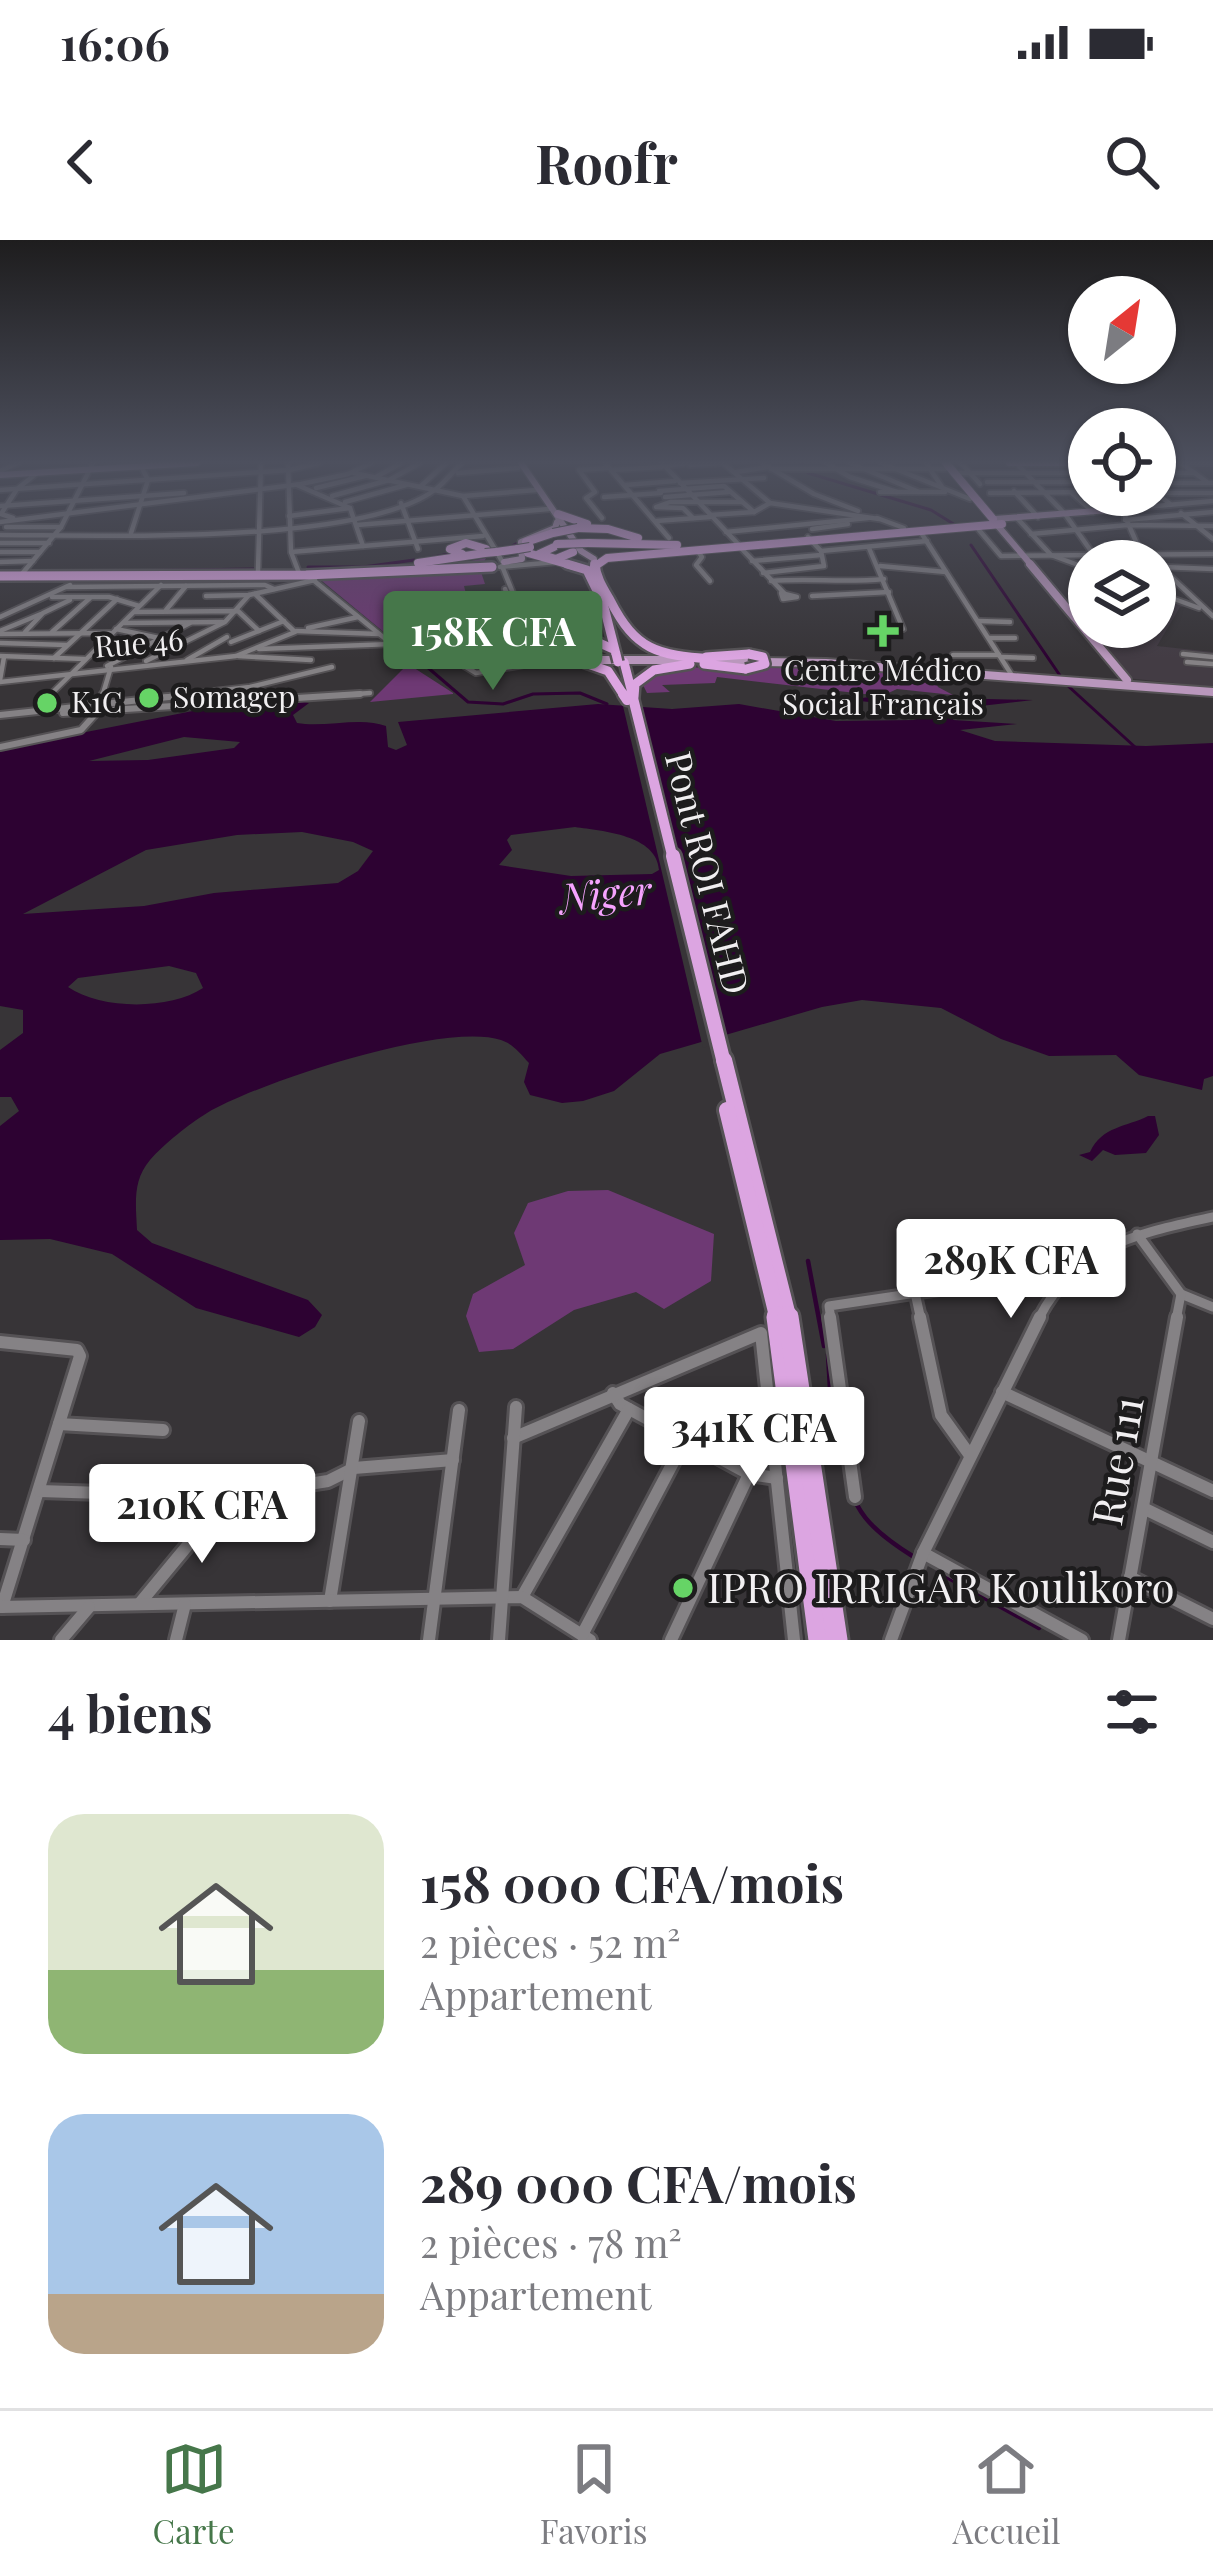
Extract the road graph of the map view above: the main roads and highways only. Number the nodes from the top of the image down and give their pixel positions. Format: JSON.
{"nodes":[{"id":1,"x":553,"y":528,"type":"edge"},
{"id":2,"x":561,"y":528,"type":"edge"},
{"id":3,"x":565,"y":528,"type":"edge"},
{"id":4,"x":576,"y":528,"type":"edge"},
{"id":5,"x":581,"y":528,"type":"edge"},
{"id":6,"x":605,"y":528,"type":"edge"},
{"id":7,"x":901,"y":528,"type":"edge"},
{"id":8,"x":931,"y":528,"type":"edge"},
{"id":9,"x":994,"y":528,"type":"edge"},
{"id":10,"x":623,"y":533,"type":"junction"},
{"id":11,"x":863,"y":533,"type":"junction"},
{"id":12,"x":574,"y":540,"type":"junction"},
{"id":13,"x":668,"y":541,"type":"junction"},
{"id":14,"x":590,"y":543,"type":"junction"},
{"id":15,"x":738,"y":545,"type":"junction"},
{"id":16,"x":556,"y":546,"type":"junction"},
{"id":17,"x":692,"y":547,"type":"junction"},
{"id":18,"x":573,"y":552,"type":"junction"},
{"id":19,"x":493,"y":560,"type":"junction"},
{"id":20,"x":384,"y":569,"type":"junction"},
{"id":21,"x":589,"y":569,"type":"junction"},
{"id":22,"x":255,"y":572,"type":"junction"},
{"id":23,"x":304,"y":572,"type":"junction"},
{"id":24,"x":173,"y":573,"type":"junction"},
{"id":25,"x":22,"y":574,"type":"junction"},
{"id":26,"x":0,"y":575,"type":"edge"},
{"id":27,"x":602,"y":593,"type":"junction"},
{"id":28,"x":635,"y":643,"type":"junction"},
{"id":29,"x":648,"y":656,"type":"junction"},
{"id":30,"x":547,"y":657,"type":"junction"},
{"id":31,"x":619,"y":657,"type":"junction"},
{"id":32,"x":712,"y":659,"type":"junction"},
{"id":33,"x":595,"y":660,"type":"junction"},
{"id":34,"x":726,"y":661,"type":"joint"},
{"id":35,"x":693,"y":662,"type":"junction"},
{"id":36,"x":1012,"y":675,"type":"junction"},
{"id":37,"x":1123,"y":682,"type":"junction"},
{"id":38,"x":1213,"y":691,"type":"edge"},
{"id":39,"x":630,"y":703,"type":"junction"},
{"id":40,"x":717,"y":1056,"type":"junction"},
{"id":41,"x":819,"y":1640,"type":"edge"},
{"id":42,"x":837,"y":1640,"type":"edge"}],
"edges":[{"from":1,"to":19,"type":"main road"},
{"from":2,"to":18,"type":"main road"},
{"from":3,"to":12,"type":"main road"},
{"from":4,"to":21,"type":"highway","bridge":true},
{"from":5,"to":10,"type":"highway","bridge":true},
{"from":6,"to":10,"type":"highway"},
{"from":7,"to":11,"type":"highway"},
{"from":8,"to":11,"type":"highway"},
{"from":9,"to":37,"type":"main road"},
{"from":10,"to":13,"type":"highway"},
{"from":11,"to":15,"type":"highway"},
{"from":12,"to":14,"type":"highway"},
{"from":12,"to":21,"type":"main road"},
{"from":13,"to":14,"type":"highway"},
{"from":13,"to":17,"type":"highway"},
{"from":14,"to":15,"type":"highway"},
{"from":14,"to":16,"type":"highway","bridge":true},
{"from":15,"to":17,"type":"highway"},
{"from":16,"to":18,"type":"highway"},
{"from":16,"to":19,"type":"highway"},
{"from":17,"to":21,"type":"highway"},
{"from":18,"to":21,"type":"main road"},
{"from":19,"to":20,"type":"highway"},
{"from":19,"to":20,"type":"highway"},
{"from":19,"to":23,"type":"highway"},
{"from":20,"to":23,"type":"highway"},
{"from":21,"to":27,"type":"highway"},
{"from":22,"to":23,"type":"highway"},
{"from":22,"to":23,"type":"highway"},
{"from":22,"to":24,"type":"highway"},
{"from":24,"to":25,"type":"highway"},
{"from":24,"to":25,"type":"highway"},
{"from":25,"to":26,"type":"highway"},
{"from":27,"to":28,"type":"highway"},
{"from":27,"to":30,"type":"highway"},
{"from":27,"to":31,"type":"highway"},
{"from":28,"to":29,"type":"highway"},
{"from":28,"to":35,"type":"highway","bridge":true},
{"from":29,"to":32,"type":"highway"},
{"from":29,"to":33,"type":"main road"},
{"from":29,"to":35,"type":"main road"},
{"from":30,"to":33,"type":"main road"},
{"from":30,"to":39,"type":"highway"},
{"from":31,"to":33,"type":"highway"},
{"from":31,"to":39,"type":"highway"},
{"from":32,"to":35,"type":"main road"},
{"from":32,"to":36,"type":"main road"},
{"from":34,"to":35,"type":"highway"},
{"from":34,"to":36,"type":"main road"},
{"from":35,"to":39,"type":"highway"},
{"from":36,"to":37,"type":"main road"},
{"from":37,"to":38,"type":"main road"},
{"from":39,"to":40,"type":"highway"},
{"from":40,"to":41,"type":"highway"},
{"from":40,"to":42,"type":"highway"}]}
